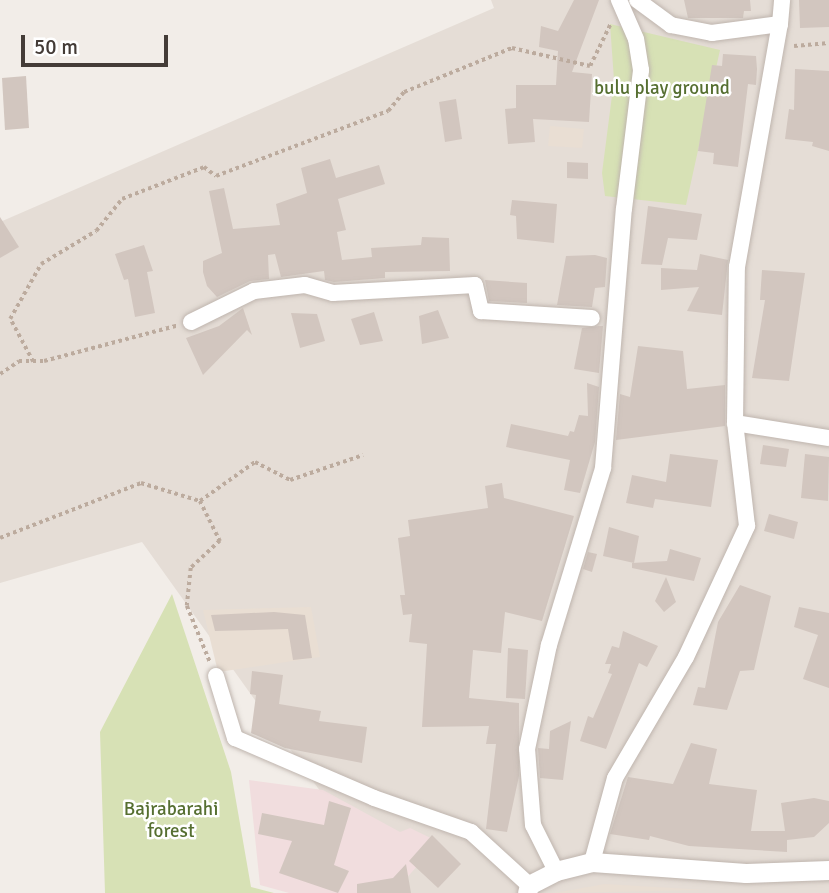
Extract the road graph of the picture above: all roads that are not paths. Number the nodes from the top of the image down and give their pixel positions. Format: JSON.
{"nodes":[{"id":1,"x":637,"y":0,"type":"edge"},
{"id":2,"x":782,"y":0,"type":"edge"},
{"id":3,"x":619,"y":2,"type":"edge"},
{"id":4,"x":780,"y":24,"type":"junction"},
{"id":5,"x":592,"y":318,"type":"dead end"},
{"id":6,"x":191,"y":321,"type":"road end"},
{"id":7,"x":735,"y":422,"type":"junction"},
{"id":8,"x":829,"y":438,"type":"edge"},
{"id":9,"x":216,"y":676,"type":"road end"},
{"id":10,"x":592,"y":862,"type":"junction"},
{"id":11,"x":829,"y":870,"type":"edge"},
{"id":12,"x":556,"y":871,"type":"junction"},
{"id":13,"x":528,"y":889,"type":"edge"}],
"edges":[{"from":1,"to":4,"type":"street"},
{"from":2,"to":4,"type":"street"},
{"from":3,"to":12,"type":"street"},
{"from":4,"to":7,"type":"street"},
{"from":5,"to":6,"type":"street"},
{"from":7,"to":8,"type":"street"},
{"from":7,"to":10,"type":"street"},
{"from":9,"to":13,"type":"street"},
{"from":10,"to":11,"type":"street"},
{"from":10,"to":12,"type":"street"},
{"from":12,"to":13,"type":"street"}]}
